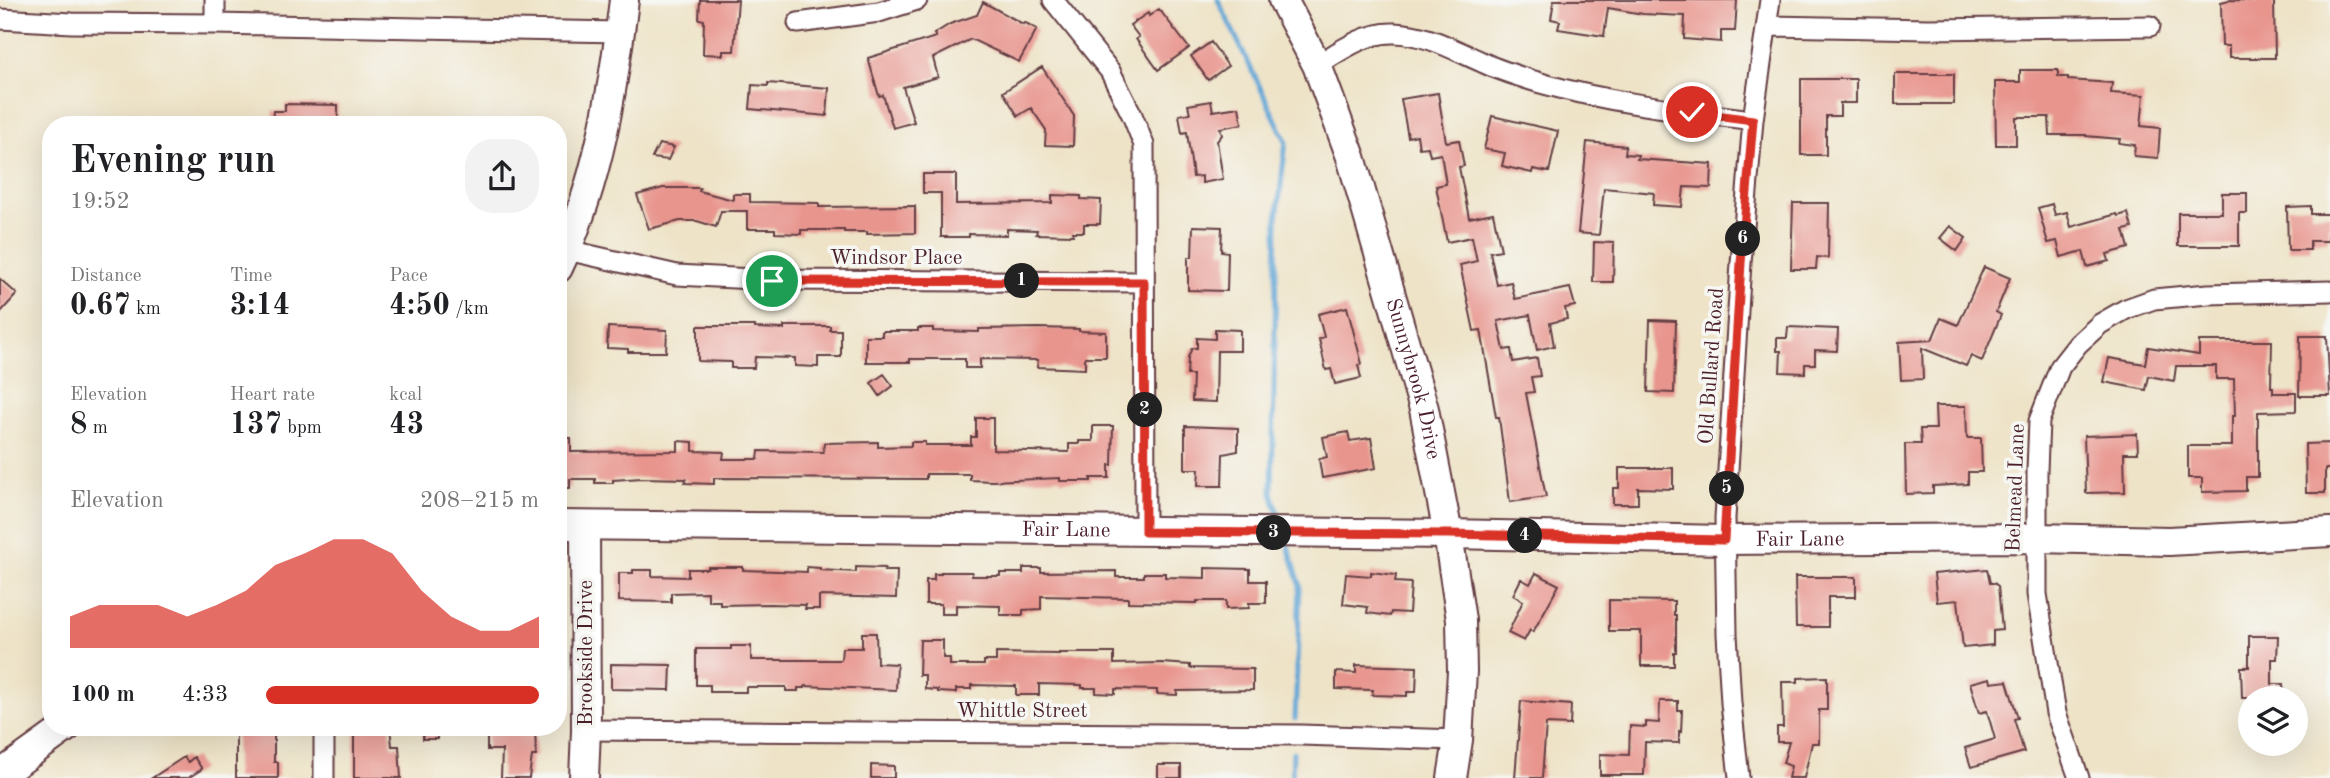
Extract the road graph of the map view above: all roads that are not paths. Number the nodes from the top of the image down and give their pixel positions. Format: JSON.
{"nodes":[{"id":1,"x":215,"y":0,"type":"edge"},
{"id":2,"x":624,"y":0,"type":"edge"},
{"id":3,"x":917,"y":0,"type":"edge"},
{"id":4,"x":1053,"y":0,"type":"edge"},
{"id":5,"x":1283,"y":0,"type":"edge"},
{"id":6,"x":1770,"y":0,"type":"edge"},
{"id":7,"x":0,"y":19,"type":"edge"},
{"id":8,"x":798,"y":23,"type":"dead end"},
{"id":9,"x":215,"y":24,"type":"junction"},
{"id":10,"x":1767,"y":26,"type":"junction"},
{"id":11,"x":2150,"y":26,"type":"dead end"},
{"id":12,"x":620,"y":32,"type":"junction"},
{"id":13,"x":1317,"y":65,"type":"junction"},
{"id":14,"x":1753,"y":120,"type":"junction"},
{"id":15,"x":567,"y":248,"type":"edge"},
{"id":16,"x":567,"y":260,"type":"edge"},
{"id":17,"x":1144,"y":282,"type":"junction"},
{"id":18,"x":2330,"y":291,"type":"edge"},
{"id":19,"x":572,"y":526,"type":"edge"},
{"id":20,"x":1145,"y":532,"type":"junction"},
{"id":21,"x":2330,"y":532,"type":"edge"},
{"id":22,"x":1448,"y":534,"type":"junction"},
{"id":23,"x":2036,"y":538,"type":"junction"},
{"id":24,"x":1724,"y":540,"type":"junction"},
{"id":25,"x":586,"y":730,"type":"junction"},
{"id":26,"x":54,"y":736,"type":"edge"},
{"id":27,"x":324,"y":736,"type":"edge"},
{"id":28,"x":1458,"y":740,"type":"junction"},
{"id":29,"x":0,"y":775,"type":"edge"},
{"id":30,"x":324,"y":778,"type":"edge"},
{"id":31,"x":584,"y":778,"type":"edge"},
{"id":32,"x":1452,"y":778,"type":"edge"},
{"id":33,"x":1739,"y":778,"type":"edge"},
{"id":34,"x":2079,"y":778,"type":"edge"}],
"edges":[{"from":1,"to":9,"type":"street"},
{"from":2,"to":12,"type":"street"},
{"from":3,"to":8,"type":"street"},
{"from":4,"to":17,"type":"street"},
{"from":5,"to":13,"type":"street","name":"Sunnybrook Drive"},
{"from":6,"to":10,"type":"street","name":"Old Bullard Road"},
{"from":7,"to":9,"type":"street"},
{"from":9,"to":12,"type":"street"},
{"from":10,"to":11,"type":"street"},
{"from":10,"to":14,"type":"street","name":"Old Bullard Road"},
{"from":12,"to":15,"type":"street"},
{"from":13,"to":14,"type":"street"},
{"from":13,"to":22,"type":"street","name":"Sunnybrook Drive"},
{"from":14,"to":24,"type":"street","name":"Old Bullard Road"},
{"from":16,"to":17,"type":"street","name":"Windsor Place"},
{"from":17,"to":20,"type":"street"},
{"from":18,"to":23,"type":"street","name":"Belmead Lane"},
{"from":19,"to":20,"type":"street","name":"Fair Lane"},
{"from":19,"to":25,"type":"street","name":"Brookside Drive"},
{"from":20,"to":22,"type":"street","name":"Fair Lane"},
{"from":21,"to":23,"type":"street","name":"Fair Lane"},
{"from":22,"to":24,"type":"street","name":"Fair Lane"},
{"from":22,"to":28,"type":"street","name":"Sunnybrook Drive"},
{"from":23,"to":24,"type":"street","name":"Fair Lane"},
{"from":23,"to":34,"type":"street","name":"Belmead Lane"},
{"from":24,"to":33,"type":"street","name":"Old Bullard Road"},
{"from":25,"to":28,"type":"street","name":"Whittle Street"},
{"from":25,"to":31,"type":"street","name":"Brookside Drive"},
{"from":26,"to":29,"type":"street"},
{"from":27,"to":30,"type":"street"},
{"from":28,"to":32,"type":"street","name":"Sunnybrook Drive"}]}
